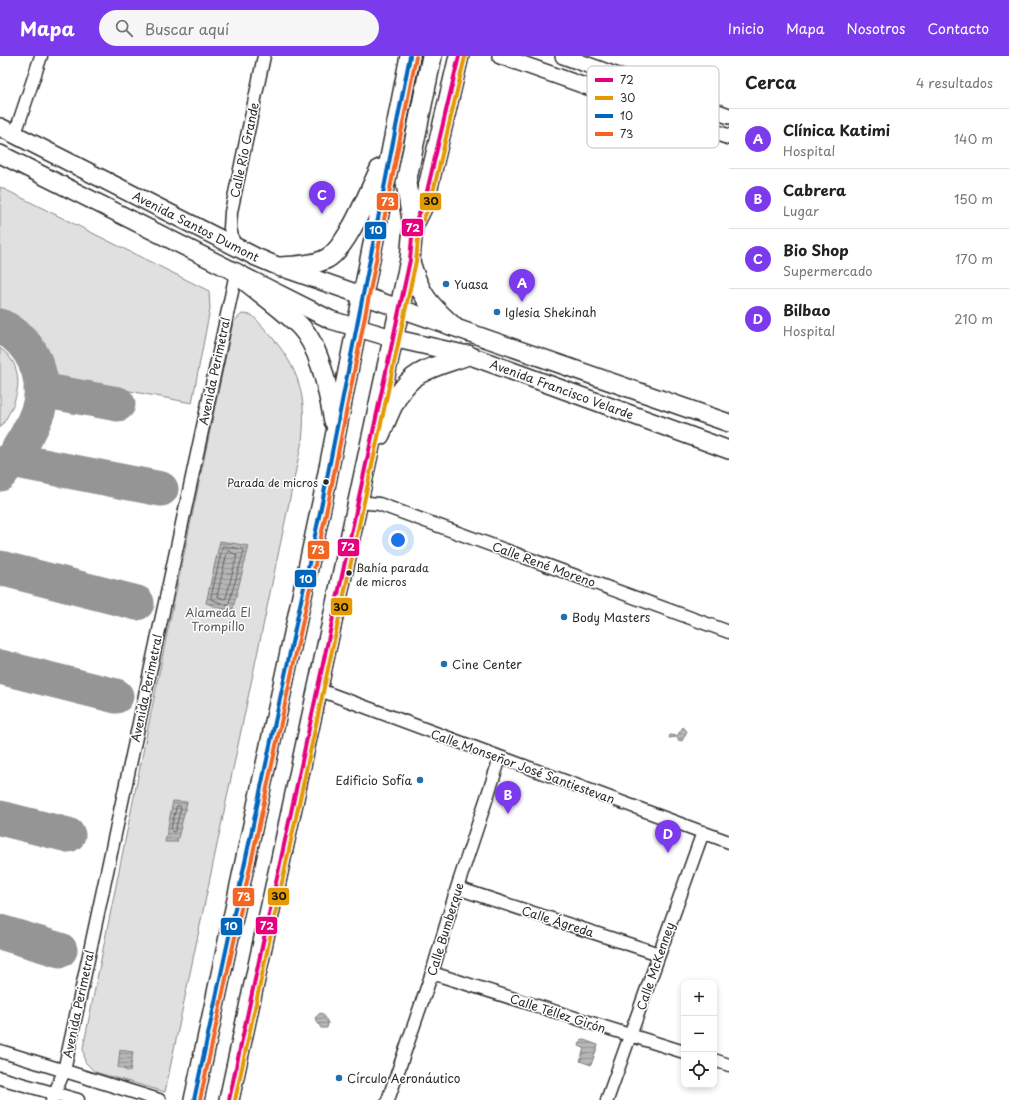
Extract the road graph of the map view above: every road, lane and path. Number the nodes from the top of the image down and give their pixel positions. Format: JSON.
{"nodes":[{"id":1,"x":41,"y":56,"type":"edge"},
{"id":2,"x":264,"y":56,"type":"edge"},
{"id":3,"x":410,"y":56,"type":"edge"},
{"id":4,"x":432,"y":56,"type":"edge"},
{"id":5,"x":459,"y":56,"type":"edge"},
{"id":6,"x":500,"y":56,"type":"edge"},
{"id":7,"x":563,"y":56,"type":"edge"},
{"id":8,"x":591,"y":66,"type":"edge"},
{"id":9,"x":587,"y":87,"type":"edge"},
{"id":10,"x":719,"y":112,"type":"edge"},
{"id":11,"x":729,"y":116,"type":"edge"},
{"id":12,"x":0,"y":126,"type":"edge"},
{"id":13,"x":719,"y":133,"type":"edge"},
{"id":14,"x":16,"y":134,"type":"junction"},
{"id":15,"x":729,"y":137,"type":"edge"},
{"id":16,"x":392,"y":146,"type":"junction"},
{"id":17,"x":0,"y":154,"type":"edge"},
{"id":18,"x":413,"y":226,"type":"junction"},
{"id":19,"x":234,"y":245,"type":"junction"},
{"id":20,"x":410,"y":260,"type":"junction"},
{"id":21,"x":280,"y":267,"type":"junction"},
{"id":22,"x":236,"y":273,"type":"junction"},
{"id":23,"x":361,"y":295,"type":"junction"},
{"id":24,"x":398,"y":308,"type":"junction"},
{"id":25,"x":452,"y":326,"type":"junction"},
{"id":26,"x":355,"y":328,"type":"junction"},
{"id":27,"x":392,"y":338,"type":"junction"},
{"id":28,"x":468,"y":356,"type":"junction"},
{"id":29,"x":729,"y":423,"type":"edge"},
{"id":30,"x":336,"y":432,"type":"junction"},
{"id":31,"x":729,"y":450,"type":"edge"},
{"id":32,"x":365,"y":469,"type":"junction"},
{"id":33,"x":358,"y":502,"type":"junction"},
{"id":34,"x":729,"y":632,"type":"edge"},
{"id":35,"x":317,"y":689,"type":"junction"},
{"id":36,"x":500,"y":758,"type":"junction"},
{"id":37,"x":703,"y":832,"type":"junction"},
{"id":38,"x":729,"y":842,"type":"edge"},
{"id":39,"x":457,"y":888,"type":"junction"},
{"id":40,"x":659,"y":954,"type":"junction"},
{"id":41,"x":432,"y":973,"type":"junction"},
{"id":42,"x":631,"y":1036,"type":"junction"},
{"id":43,"x":0,"y":1051,"type":"edge"},
{"id":44,"x":681,"y":1051,"type":"edge"},
{"id":45,"x":717,"y":1061,"type":"edge"},
{"id":46,"x":729,"y":1065,"type":"edge"},
{"id":47,"x":64,"y":1071,"type":"junction"},
{"id":48,"x":0,"y":1078,"type":"edge"},
{"id":49,"x":53,"y":1096,"type":"edge"},
{"id":50,"x":78,"y":1100,"type":"edge"},
{"id":51,"x":159,"y":1100,"type":"edge"},
{"id":52,"x":194,"y":1100,"type":"edge"},
{"id":53,"x":229,"y":1100,"type":"edge"},
{"id":54,"x":388,"y":1100,"type":"edge"},
{"id":55,"x":607,"y":1100,"type":"edge"}],
"edges":[{"from":1,"to":14,"type":"street"},
{"from":2,"to":19,"type":"street","name":"Calle Río Grande"},
{"from":3,"to":16,"type":"main road"},
{"from":4,"to":18,"type":"main road"},
{"from":5,"to":18,"type":"main road"},
{"from":6,"to":9,"type":"street"},
{"from":7,"to":8,"type":"street"},
{"from":10,"to":11,"type":"street"},
{"from":12,"to":14,"type":"main road","name":"Avenida Santos Dumont"},
{"from":13,"to":15,"type":"street"},
{"from":14,"to":19,"type":"main road","name":"Avenida Santos Dumont"},
{"from":16,"to":21,"type":"main road"},
{"from":16,"to":23,"type":"main road"},
{"from":17,"to":22,"type":"main road","name":"Avenida Santos Dumont"},
{"from":18,"to":20,"type":"main road"},
{"from":19,"to":21,"type":"main road","name":"Avenida Santos Dumont"},
{"from":20,"to":24,"type":"main road"},
{"from":20,"to":25,"type":"main road"},
{"from":21,"to":23,"type":"main road","name":"Avenida Santos Dumont"},
{"from":22,"to":26,"type":"main road","name":"Avenida Santos Dumont"},
{"from":22,"to":30,"type":"main road"},
{"from":22,"to":47,"type":"street","name":"Avenida Perimetral"},
{"from":23,"to":24,"type":"main road","name":"Avenida Santos Dumont"},
{"from":23,"to":26,"type":"main road"},
{"from":24,"to":25,"type":"main road","name":"Avenida Francisco Velarde"},
{"from":24,"to":27,"type":"main road"},
{"from":25,"to":29,"type":"main road","name":"Avenida Francisco Velarde"},
{"from":26,"to":27,"type":"main road","name":"Avenida Santos Dumont"},
{"from":26,"to":30,"type":"main road"},
{"from":27,"to":28,"type":"main road","name":"Avenida Francisco Velarde"},
{"from":27,"to":32,"type":"main road"},
{"from":28,"to":31,"type":"main road","name":"Avenida Francisco Velarde"},
{"from":28,"to":32,"type":"main road"},
{"from":30,"to":52,"type":"main road"},
{"from":32,"to":33,"type":"main road"},
{"from":33,"to":34,"type":"street","name":"Calle René Moreno"},
{"from":33,"to":35,"type":"main road"},
{"from":35,"to":36,"type":"street","name":"Calle Monseñor José Santiestevan"},
{"from":35,"to":53,"type":"main road"},
{"from":36,"to":37,"type":"street","name":"Calle Monseñor José Santiestevan"},
{"from":36,"to":39,"type":"street","name":"Calle Bumberque"},
{"from":37,"to":38,"type":"street","name":"Calle Monseñor José Santiestevan"},
{"from":37,"to":40,"type":"street","name":"Calle McKenney"},
{"from":39,"to":40,"type":"street","name":"Calle Ágreda"},
{"from":39,"to":41,"type":"street","name":"Calle Bumberque"},
{"from":40,"to":42,"type":"street","name":"Calle McKenney"},
{"from":41,"to":42,"type":"street","name":"Calle Téllez Girón"},
{"from":41,"to":54,"type":"street","name":"Calle Bumberque"},
{"from":42,"to":44,"type":"street","name":"Calle Téllez Girón"},
{"from":42,"to":55,"type":"street","name":"Calle McKenney"},
{"from":43,"to":47,"type":"street"},
{"from":45,"to":46,"type":"street"},
{"from":47,"to":49,"type":"street","name":"Avenida Perimetral"},
{"from":47,"to":51,"type":"street"},
{"from":48,"to":49,"type":"street"},
{"from":49,"to":50,"type":"street"}]}
